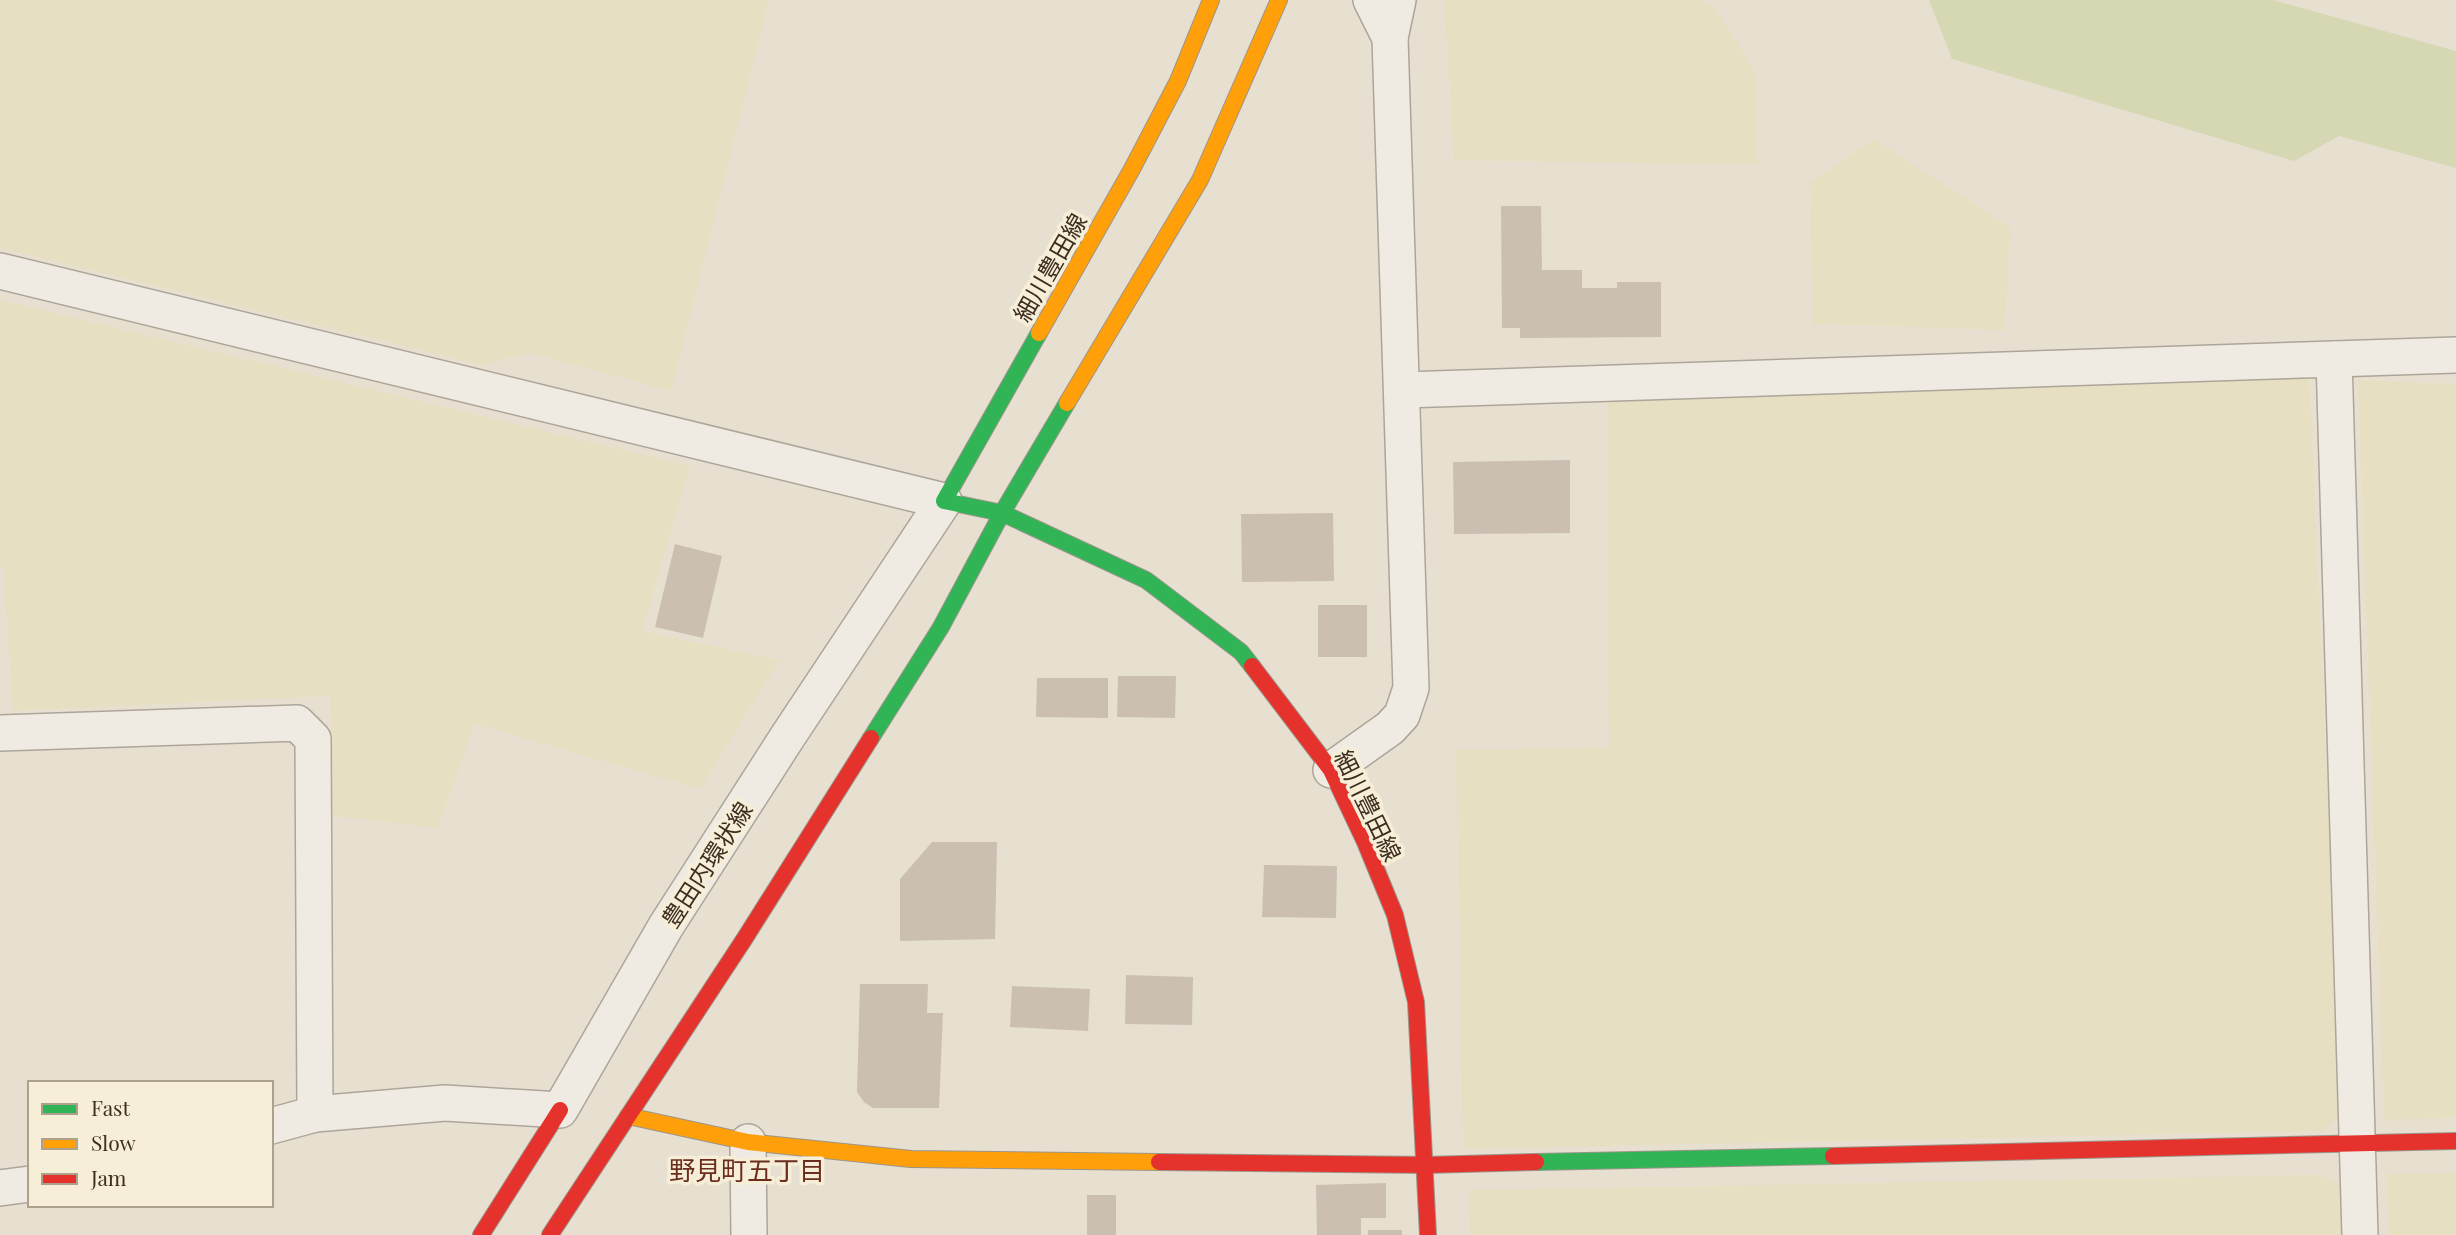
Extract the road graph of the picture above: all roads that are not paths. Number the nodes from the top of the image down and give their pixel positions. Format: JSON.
{"nodes":[{"id":1,"x":1211,"y":0,"type":"edge"},
{"id":2,"x":1279,"y":0,"type":"edge"},
{"id":3,"x":1371,"y":0,"type":"edge"},
{"id":4,"x":1398,"y":0,"type":"edge"},
{"id":5,"x":1390,"y":38,"type":"junction"},
{"id":6,"x":0,"y":271,"type":"edge"},
{"id":7,"x":2456,"y":355,"type":"edge"},
{"id":8,"x":2334,"y":359,"type":"junction"},
{"id":9,"x":1403,"y":390,"type":"junction"},
{"id":10,"x":944,"y":501,"type":"junction"},
{"id":11,"x":1002,"y":513,"type":"junction"},
{"id":12,"x":0,"y":733,"type":"edge"},
{"id":13,"x":1331,"y":770,"type":"junction"},
{"id":14,"x":560,"y":1110,"type":"junction"},
{"id":15,"x":314,"y":1114,"type":"junction"},
{"id":16,"x":628,"y":1116,"type":"junction"},
{"id":17,"x":273,"y":1125,"type":"edge"},
{"id":18,"x":2456,"y":1141,"type":"edge"},
{"id":19,"x":748,"y":1142,"type":"junction"},
{"id":20,"x":2357,"y":1143,"type":"junction"},
{"id":21,"x":1426,"y":1165,"type":"junction"},
{"id":22,"x":28,"y":1184,"type":"edge"},
{"id":23,"x":0,"y":1188,"type":"edge"},
{"id":24,"x":481,"y":1235,"type":"edge"},
{"id":25,"x":550,"y":1235,"type":"edge"},
{"id":26,"x":749,"y":1235,"type":"edge"},
{"id":27,"x":1428,"y":1235,"type":"edge"},
{"id":28,"x":2360,"y":1235,"type":"edge"}],
"edges":[{"from":1,"to":10,"type":"street","name":"細川豊田線"},
{"from":2,"to":11,"type":"street"},
{"from":3,"to":5,"type":"street"},
{"from":4,"to":5,"type":"street"},
{"from":5,"to":9,"type":"street"},
{"from":6,"to":10,"type":"street"},
{"from":7,"to":8,"type":"street"},
{"from":8,"to":9,"type":"street"},
{"from":8,"to":20,"type":"street"},
{"from":9,"to":13,"type":"street"},
{"from":10,"to":11,"type":"street","name":"細川豊田線"},
{"from":10,"to":14,"type":"street","name":"豊田内環状線"},
{"from":11,"to":13,"type":"street","name":"細川豊田線"},
{"from":11,"to":16,"type":"street"},
{"from":12,"to":15,"type":"street"},
{"from":13,"to":21,"type":"street","name":"細川豊田線"},
{"from":14,"to":15,"type":"street"},
{"from":14,"to":24,"type":"street","name":"豊田内環状線"},
{"from":15,"to":17,"type":"street"},
{"from":16,"to":19,"type":"street"},
{"from":16,"to":25,"type":"street"},
{"from":18,"to":20,"type":"street"},
{"from":19,"to":21,"type":"street"},
{"from":19,"to":26,"type":"street"},
{"from":20,"to":21,"type":"street"},
{"from":20,"to":28,"type":"street"},
{"from":21,"to":27,"type":"street","name":"細川豊田線"},
{"from":22,"to":23,"type":"street"}]}
